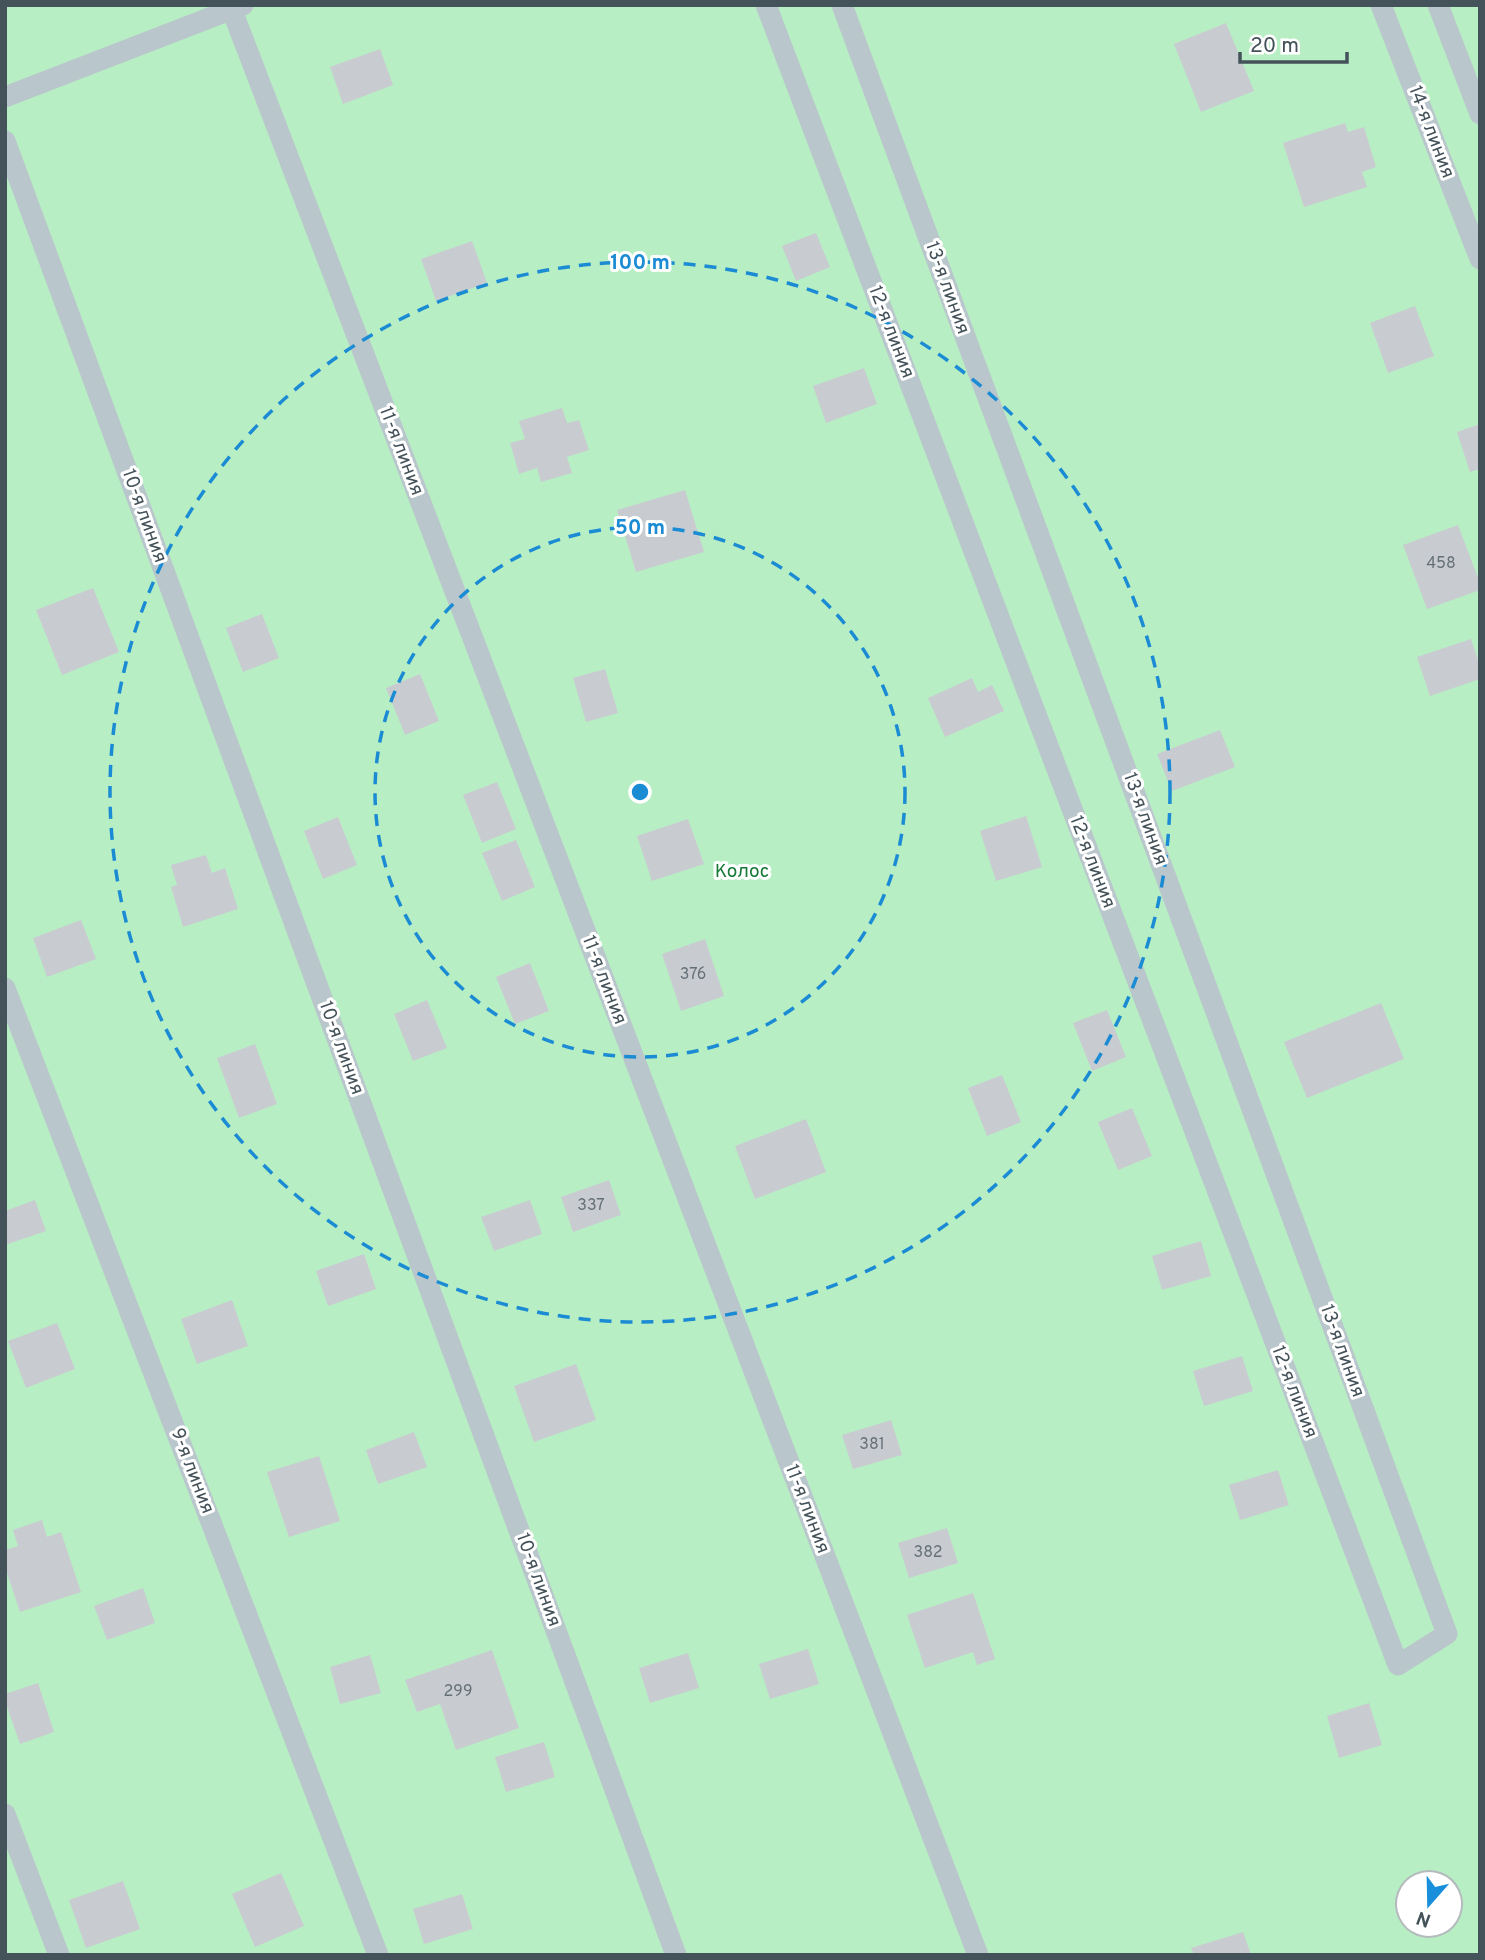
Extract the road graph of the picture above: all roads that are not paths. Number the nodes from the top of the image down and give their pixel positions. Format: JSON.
{"nodes":[{"id":1,"x":766,"y":5,"type":"edge"},
{"id":2,"x":842,"y":5,"type":"edge"},
{"id":3,"x":1381,"y":5,"type":"edge"},
{"id":4,"x":1438,"y":5,"type":"edge"},
{"id":5,"x":235,"y":7,"type":"edge"},
{"id":6,"x":5,"y":97,"type":"edge"},
{"id":7,"x":1480,"y":114,"type":"edge"},
{"id":8,"x":5,"y":141,"type":"edge"},
{"id":9,"x":1480,"y":259,"type":"edge"},
{"id":10,"x":5,"y":988,"type":"edge"},
{"id":11,"x":1447,"y":1634,"type":"joint"},
{"id":12,"x":5,"y":1814,"type":"edge"},
{"id":13,"x":59,"y":1955,"type":"edge"},
{"id":14,"x":379,"y":1955,"type":"edge"},
{"id":15,"x":676,"y":1955,"type":"edge"},
{"id":16,"x":978,"y":1955,"type":"edge"}],
"edges":[{"from":1,"to":11,"type":"lane","name":"12-я линия"},
{"from":2,"to":11,"type":"lane","name":"13-я линия"},
{"from":3,"to":9,"type":"lane","name":"14-я линия"},
{"from":4,"to":7,"type":"lane"},
{"from":5,"to":6,"type":"lane"},
{"from":5,"to":16,"type":"lane","name":"11-я линия"},
{"from":8,"to":15,"type":"lane","name":"10-я линия"},
{"from":10,"to":14,"type":"lane","name":"9-я линия"},
{"from":12,"to":13,"type":"lane"}]}
